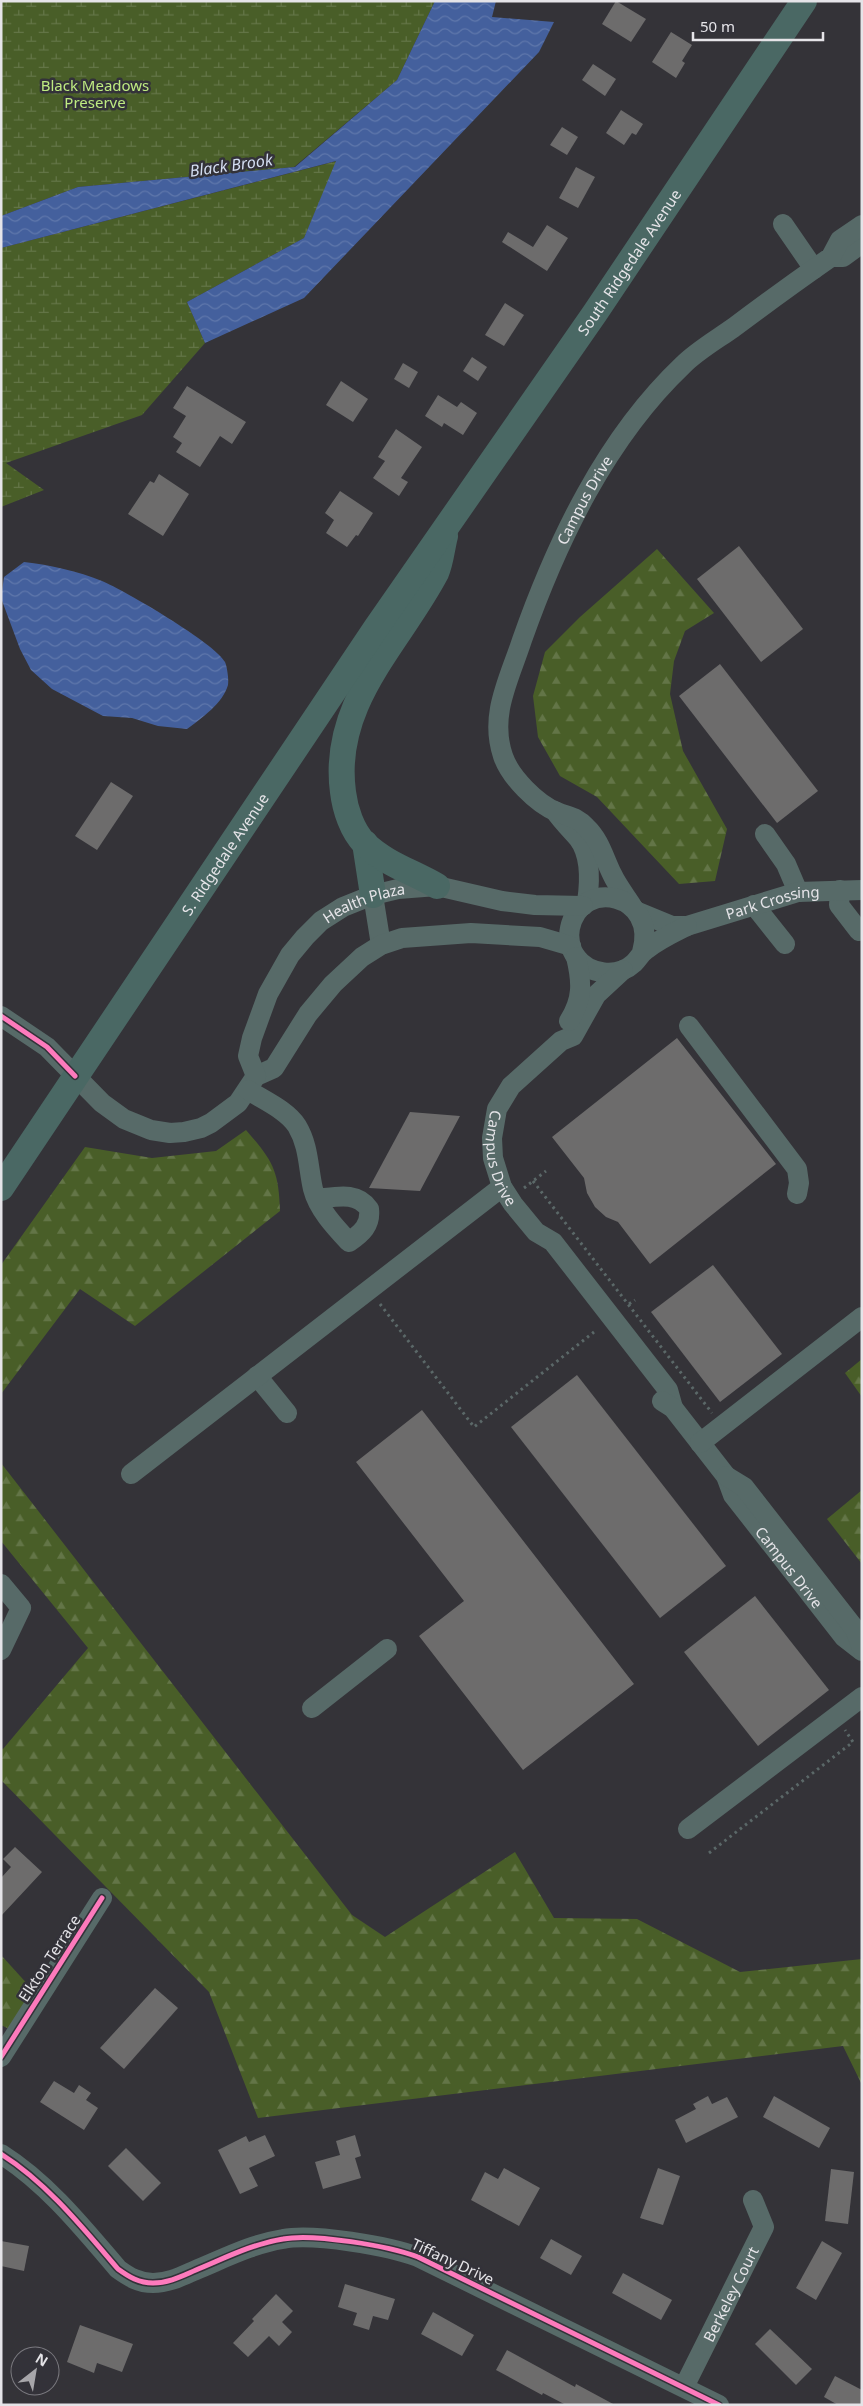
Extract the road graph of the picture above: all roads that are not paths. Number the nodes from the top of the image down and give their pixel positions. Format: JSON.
{"nodes":[{"id":1,"x":804,"y":1,"type":"edge"},
{"id":2,"x":783,"y":224,"type":"dead end"},
{"id":3,"x":862,"y":225,"type":"edge"},
{"id":4,"x":862,"y":243,"type":"edge"},
{"id":5,"x":831,"y":256,"type":"junction"},
{"id":6,"x":814,"y":269,"type":"junction"},
{"id":7,"x":448,"y":520,"type":"junction"},
{"id":8,"x":555,"y":812,"type":"junction"},
{"id":9,"x":765,"y":834,"type":"dead end"},
{"id":10,"x":365,"y":843,"type":"junction"},
{"id":11,"x":437,"y":886,"type":"junction"},
{"id":12,"x":840,"y":890,"type":"junction"},
{"id":13,"x":862,"y":890,"type":"edge"},
{"id":14,"x":798,"y":892,"type":"junction"},
{"id":15,"x":373,"y":895,"type":"junction"},
{"id":16,"x":585,"y":904,"type":"junction"},
{"id":17,"x":754,"y":905,"type":"junction"},
{"id":18,"x":635,"y":909,"type":"junction"},
{"id":19,"x":687,"y":926,"type":"junction"},
{"id":20,"x":859,"y":931,"type":"dead end"},
{"id":21,"x":785,"y":944,"type":"dead end"},
{"id":22,"x":381,"y":945,"type":"junction"},
{"id":23,"x":574,"y":951,"type":"junction"},
{"id":24,"x":642,"y":952,"type":"junction"},
{"id":25,"x":623,"y":970,"type":"junction"},
{"id":26,"x":1,"y":1016,"type":"edge"},
{"id":27,"x":689,"y":1026,"type":"dead end"},
{"id":28,"x":561,"y":1041,"type":"junction"},
{"id":29,"x":75,"y":1076,"type":"junction"},
{"id":30,"x":252,"y":1083,"type":"junction"},
{"id":31,"x":1,"y":1188,"type":"edge"},
{"id":32,"x":512,"y":1188,"type":"junction"},
{"id":33,"x":797,"y":1194,"type":"dead end"},
{"id":34,"x":317,"y":1199,"type":"junction"},
{"id":35,"x":862,"y":1317,"type":"edge"},
{"id":36,"x":257,"y":1376,"type":"junction"},
{"id":37,"x":287,"y":1413,"type":"dead end"},
{"id":38,"x":700,"y":1443,"type":"junction"},
{"id":39,"x":131,"y":1474,"type":"dead end"},
{"id":40,"x":1,"y":1584,"type":"edge"},
{"id":41,"x":1,"y":1649,"type":"edge"},
{"id":42,"x":387,"y":1649,"type":"dead end"},
{"id":43,"x":862,"y":1650,"type":"edge"},
{"id":44,"x":859,"y":1704,"type":"edge"},
{"id":45,"x":312,"y":1708,"type":"dead end"},
{"id":46,"x":688,"y":1829,"type":"dead end"},
{"id":47,"x":102,"y":1898,"type":"dead end"},
{"id":48,"x":1,"y":2057,"type":"edge"},
{"id":49,"x":1,"y":2154,"type":"edge"},
{"id":50,"x":753,"y":2200,"type":"dead end"},
{"id":51,"x":684,"y":2387,"type":"junction"},
{"id":52,"x":719,"y":2405,"type":"edge"}],
"edges":[{"from":1,"to":7,"type":"main road","name":"South Ridgedale Avenue"},
{"from":2,"to":6,"type":"street"},
{"from":3,"to":5,"type":"street","name":"Campus Drive"},
{"from":4,"to":5,"type":"street","name":"Campus Drive"},
{"from":5,"to":6,"type":"street","name":"Campus Drive"},
{"from":6,"to":8,"type":"street","name":"Campus Drive"},
{"from":7,"to":10,"type":"main road"},
{"from":7,"to":29,"type":"main road","name":"S. Ridgedale Avenue"},
{"from":8,"to":16,"type":"street","name":"Campus Drive"},
{"from":8,"to":18,"type":"street","name":"Campus Drive"},
{"from":9,"to":14,"type":"street"},
{"from":10,"to":11,"type":"main road"},
{"from":10,"to":15,"type":"main road"},
{"from":11,"to":15,"type":"street","name":"Health Plaza"},
{"from":11,"to":16,"type":"street","name":"Health Plaza"},
{"from":12,"to":13,"type":"street","name":"Park Crossing"},
{"from":12,"to":14,"type":"street","name":"Park Crossing"},
{"from":12,"to":20,"type":"street"},
{"from":14,"to":17,"type":"street","name":"Park Crossing"},
{"from":15,"to":22,"type":"street"},
{"from":15,"to":30,"type":"street","name":"Health Plaza"},
{"from":16,"to":18,"type":"street"},
{"from":16,"to":23,"type":"street"},
{"from":17,"to":19,"type":"street","name":"Park Crossing"},
{"from":17,"to":21,"type":"street"},
{"from":18,"to":19,"type":"street","name":"Park Crossing"},
{"from":18,"to":24,"type":"street"},
{"from":19,"to":24,"type":"street","name":"Park Crossing"},
{"from":22,"to":23,"type":"street"},
{"from":22,"to":30,"type":"street"},
{"from":23,"to":25,"type":"street"},
{"from":23,"to":28,"type":"street","name":"Campus Drive"},
{"from":24,"to":25,"type":"street"},
{"from":25,"to":28,"type":"street","name":"Campus Drive"},
{"from":26,"to":29,"type":"street"},
{"from":27,"to":33,"type":"street"},
{"from":28,"to":32,"type":"street","name":"Campus Drive"},
{"from":29,"to":30,"type":"street"},
{"from":29,"to":31,"type":"main road","name":"S. Ridgedale Avenue"},
{"from":30,"to":34,"type":"street"},
{"from":32,"to":36,"type":"street"},
{"from":32,"to":38,"type":"street","name":"Campus Drive"},
{"from":34,"to":34,"type":"street"},
{"from":35,"to":38,"type":"street"},
{"from":36,"to":37,"type":"street"},
{"from":36,"to":39,"type":"street"},
{"from":38,"to":43,"type":"street","name":"Campus Drive"},
{"from":40,"to":41,"type":"street"},
{"from":42,"to":45,"type":"street"},
{"from":44,"to":46,"type":"street"},
{"from":47,"to":48,"type":"street","name":"Elkton Terrace"},
{"from":49,"to":51,"type":"street","name":"Tiffany Drive"},
{"from":50,"to":51,"type":"street","name":"Berkeley Court"},
{"from":51,"to":52,"type":"street","name":"Tiffany Drive"}]}
